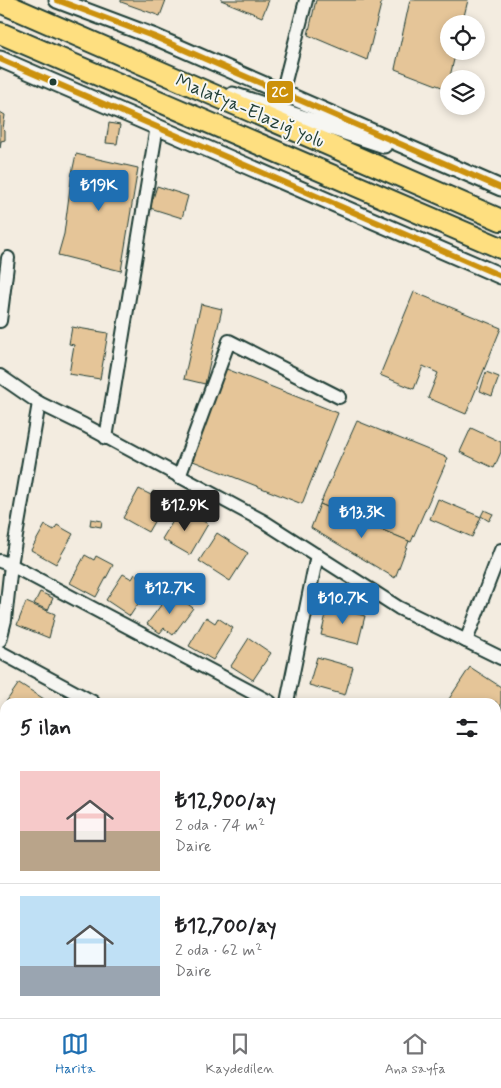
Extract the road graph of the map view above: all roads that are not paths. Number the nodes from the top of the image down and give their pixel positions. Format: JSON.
{"nodes":[{"id":1,"x":57,"y":0,"type":"edge"},
{"id":2,"x":306,"y":0,"type":"edge"},
{"id":3,"x":9,"y":3,"type":"edge"},
{"id":4,"x":0,"y":33,"type":"edge"},
{"id":5,"x":0,"y":59,"type":"edge"},
{"id":6,"x":158,"y":71,"type":"junction"},
{"id":7,"x":282,"y":93,"type":"junction"},
{"id":8,"x":157,"y":126,"type":"junction"},
{"id":9,"x":445,"y":163,"type":"junction"},
{"id":10,"x":501,"y":188,"type":"edge"},
{"id":11,"x":501,"y":220,"type":"edge"},
{"id":12,"x":501,"y":248,"type":"edge"},
{"id":13,"x":8,"y":258,"type":"dead end"},
{"id":14,"x":501,"y":276,"type":"edge"},
{"id":15,"x":0,"y":322,"type":"edge"},
{"id":16,"x":0,"y":376,"type":"edge"},
{"id":17,"x":339,"y":397,"type":"dead end"},
{"id":18,"x":39,"y":403,"type":"junction"},
{"id":19,"x":106,"y":438,"type":"junction"},
{"id":20,"x":178,"y":476,"type":"junction"},
{"id":21,"x":501,"y":550,"type":"edge"},
{"id":22,"x":317,"y":555,"type":"junction"},
{"id":23,"x":6,"y":563,"type":"edge"},
{"id":24,"x":3,"y":620,"type":"edge"},
{"id":25,"x":0,"y":640,"type":"edge"},
{"id":26,"x":466,"y":641,"type":"junction"},
{"id":27,"x":0,"y":652,"type":"edge"},
{"id":28,"x":501,"y":658,"type":"edge"},
{"id":29,"x":86,"y":698,"type":"edge"},
{"id":30,"x":262,"y":698,"type":"edge"},
{"id":31,"x":288,"y":698,"type":"edge"}],
"edges":[{"from":1,"to":7,"type":"street"},
{"from":2,"to":7,"type":"street"},
{"from":3,"to":6,"type":"highway","name":"Malatya-Elazığ yolu"},
{"from":4,"to":12,"type":"highway","name":"Malatya-Elazığ yolu"},
{"from":5,"to":8,"type":"street"},
{"from":6,"to":9,"type":"street"},
{"from":6,"to":11,"type":"highway","name":"Malatya-Elazığ yolu"},
{"from":7,"to":9,"type":"street"},
{"from":8,"to":14,"type":"street"},
{"from":8,"to":19,"type":"street"},
{"from":9,"to":10,"type":"street"},
{"from":13,"to":15,"type":"street"},
{"from":16,"to":18,"type":"street"},
{"from":17,"to":20,"type":"street"},
{"from":18,"to":19,"type":"street"},
{"from":18,"to":23,"type":"street"},
{"from":19,"to":20,"type":"street"},
{"from":20,"to":22,"type":"street"},
{"from":21,"to":26,"type":"street"},
{"from":22,"to":26,"type":"street"},
{"from":22,"to":31,"type":"street"},
{"from":23,"to":24,"type":"street"},
{"from":23,"to":30,"type":"street"},
{"from":24,"to":25,"type":"street"},
{"from":26,"to":28,"type":"street"},
{"from":27,"to":29,"type":"street"}]}
